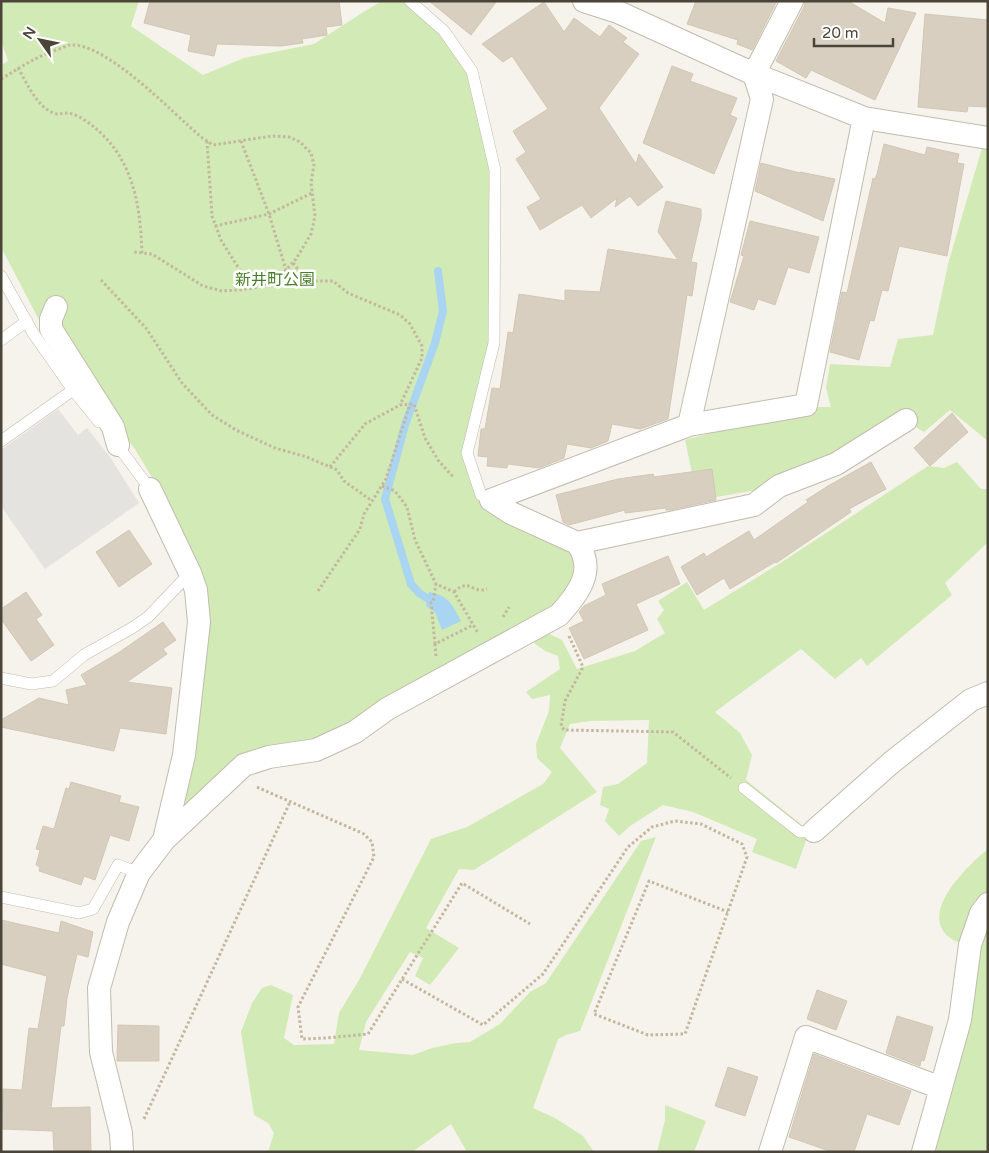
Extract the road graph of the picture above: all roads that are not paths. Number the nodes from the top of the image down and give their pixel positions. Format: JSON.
{"nodes":[{"id":1,"x":410,"y":1,"type":"edge"},
{"id":2,"x":584,"y":1,"type":"edge"},
{"id":3,"x":792,"y":1,"type":"edge"},
{"id":4,"x":620,"y":6,"type":"edge"},
{"id":5,"x":754,"y":74,"type":"junction"},
{"id":6,"x":864,"y":118,"type":"junction"},
{"id":7,"x":988,"y":138,"type":"edge"},
{"id":8,"x":1,"y":276,"type":"edge"},
{"id":9,"x":5,"y":293,"type":"edge"},
{"id":10,"x":56,"y":307,"type":"dead end"},
{"id":11,"x":26,"y":321,"type":"junction"},
{"id":12,"x":1,"y":340,"type":"edge"},
{"id":13,"x":73,"y":390,"type":"junction"},
{"id":14,"x":906,"y":420,"type":"dead end"},
{"id":15,"x":689,"y":425,"type":"junction"},
{"id":16,"x":1,"y":441,"type":"edge"},
{"id":17,"x":118,"y":445,"type":"junction"},
{"id":18,"x":150,"y":489,"type":"joint"},
{"id":19,"x":486,"y":498,"type":"junction"},
{"id":20,"x":577,"y":543,"type":"junction"},
{"id":21,"x":190,"y":573,"type":"junction"},
{"id":22,"x":1,"y":678,"type":"edge"},
{"id":23,"x":988,"y":693,"type":"edge"},
{"id":24,"x":744,"y":788,"type":"road end"},
{"id":25,"x":814,"y":831,"type":"joint"},
{"id":26,"x":164,"y":840,"type":"junction"},
{"id":27,"x":139,"y":873,"type":"junction"},
{"id":28,"x":1,"y":897,"type":"edge"},
{"id":29,"x":988,"y":904,"type":"edge"},
{"id":30,"x":941,"y":1088,"type":"junction"},
{"id":31,"x":122,"y":1152,"type":"edge"},
{"id":32,"x":770,"y":1152,"type":"edge"},
{"id":33,"x":923,"y":1152,"type":"edge"}],
"edges":[{"from":1,"to":19,"type":"lane"},
{"from":2,"to":4,"type":"street"},
{"from":3,"to":5,"type":"street"},
{"from":4,"to":5,"type":"street"},
{"from":5,"to":6,"type":"street"},
{"from":5,"to":15,"type":"street"},
{"from":6,"to":7,"type":"street"},
{"from":6,"to":15,"type":"street"},
{"from":8,"to":9,"type":"lane"},
{"from":9,"to":11,"type":"lane"},
{"from":10,"to":17,"type":"street"},
{"from":11,"to":12,"type":"lane"},
{"from":11,"to":13,"type":"lane"},
{"from":13,"to":16,"type":"lane"},
{"from":13,"to":17,"type":"lane"},
{"from":14,"to":20,"type":"street"},
{"from":15,"to":19,"type":"street"},
{"from":17,"to":18,"type":"lane"},
{"from":18,"to":21,"type":"street"},
{"from":19,"to":20,"type":"street"},
{"from":20,"to":26,"type":"street"},
{"from":21,"to":22,"type":"lane"},
{"from":21,"to":26,"type":"street"},
{"from":23,"to":25,"type":"street"},
{"from":24,"to":25,"type":"lane"},
{"from":26,"to":27,"type":"street"},
{"from":27,"to":28,"type":"lane"},
{"from":27,"to":31,"type":"street"},
{"from":29,"to":30,"type":"street"},
{"from":30,"to":32,"type":"street"},
{"from":30,"to":33,"type":"street"}]}
